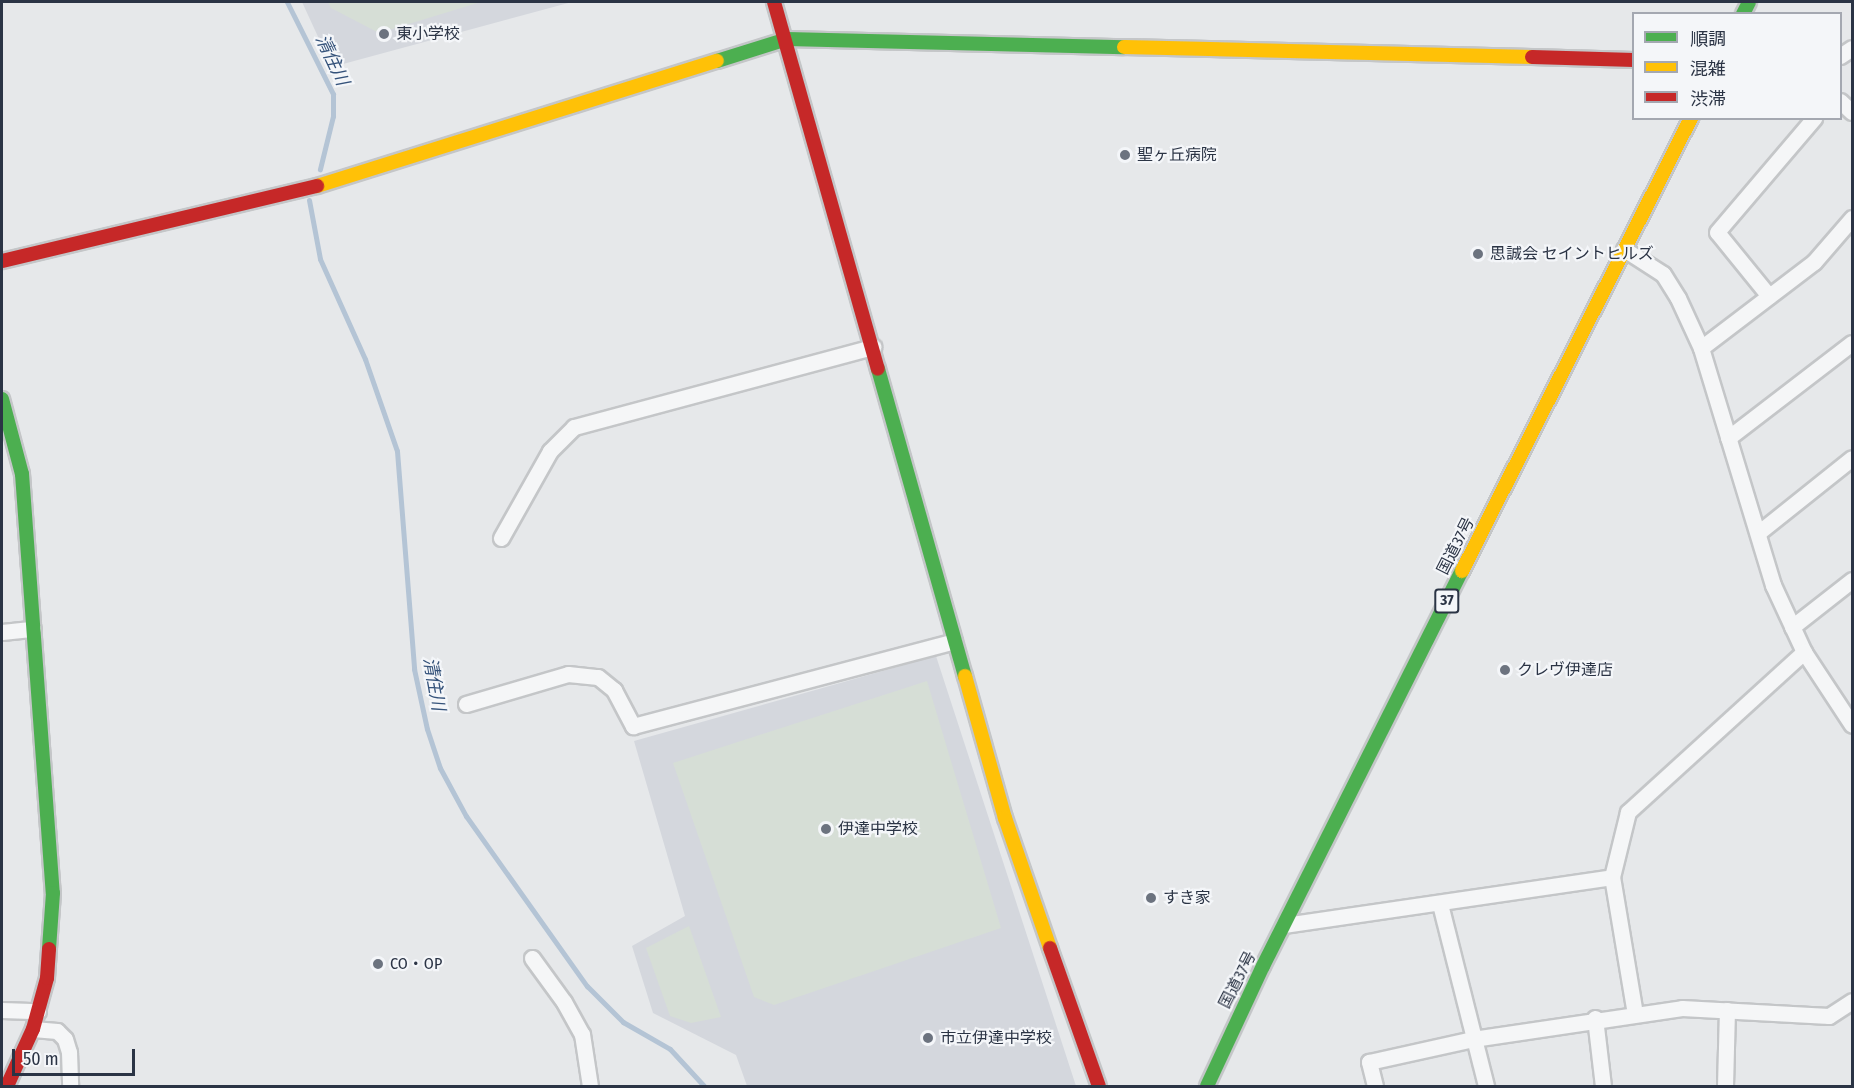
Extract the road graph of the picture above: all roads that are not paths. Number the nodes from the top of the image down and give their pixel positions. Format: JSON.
{"nodes":[{"id":1,"x":774,"y":2,"type":"edge"},
{"id":2,"x":787,"y":39,"type":"junction"},
{"id":3,"x":1632,"y":60,"type":"edge"},
{"id":4,"x":1690,"y":120,"type":"edge"},
{"id":5,"x":1812,"y":120,"type":"edge"},
{"id":6,"x":1852,"y":218,"type":"edge"},
{"id":7,"x":1624,"y":249,"type":"junction"},
{"id":8,"x":2,"y":261,"type":"edge"},
{"id":9,"x":1769,"y":296,"type":"junction"},
{"id":10,"x":1852,"y":343,"type":"edge"},
{"id":11,"x":873,"y":347,"type":"junction"},
{"id":12,"x":1701,"y":348,"type":"junction"},
{"id":13,"x":2,"y":399,"type":"edge"},
{"id":14,"x":1728,"y":438,"type":"junction"},
{"id":15,"x":1852,"y":458,"type":"edge"},
{"id":16,"x":1758,"y":533,"type":"junction"},
{"id":17,"x":501,"y":538,"type":"dead end"},
{"id":18,"x":1852,"y":580,"type":"edge"},
{"id":19,"x":1792,"y":627,"type":"junction"},
{"id":20,"x":33,"y":629,"type":"junction"},
{"id":21,"x":2,"y":632,"type":"edge"},
{"id":22,"x":954,"y":641,"type":"junction"},
{"id":23,"x":1804,"y":652,"type":"junction"},
{"id":24,"x":466,"y":704,"type":"dead end"},
{"id":25,"x":1852,"y":725,"type":"edge"},
{"id":26,"x":1612,"y":877,"type":"junction"},
{"id":27,"x":1440,"y":904,"type":"junction"},
{"id":28,"x":1284,"y":925,"type":"junction"},
{"id":29,"x":532,"y":958,"type":"dead end"},
{"id":30,"x":1852,"y":1001,"type":"edge"},
{"id":31,"x":2,"y":1010,"type":"edge"},
{"id":32,"x":1726,"y":1010,"type":"junction"},
{"id":33,"x":38,"y":1011,"type":"junction"},
{"id":34,"x":1635,"y":1014,"type":"junction"},
{"id":35,"x":1595,"y":1018,"type":"junction"},
{"id":36,"x":33,"y":1029,"type":"junction"},
{"id":37,"x":1473,"y":1039,"type":"junction"},
{"id":38,"x":7,"y":1086,"type":"edge"},
{"id":39,"x":69,"y":1086,"type":"edge"},
{"id":40,"x":590,"y":1086,"type":"edge"},
{"id":41,"x":1099,"y":1086,"type":"edge"},
{"id":42,"x":1207,"y":1086,"type":"edge"},
{"id":43,"x":1375,"y":1086,"type":"edge"},
{"id":44,"x":1486,"y":1086,"type":"edge"},
{"id":45,"x":1603,"y":1086,"type":"edge"},
{"id":46,"x":1725,"y":1086,"type":"edge"}],
"edges":[{"from":1,"to":2,"type":"main road"},
{"from":2,"to":3,"type":"main road"},
{"from":2,"to":8,"type":"main road"},
{"from":2,"to":11,"type":"main road"},
{"from":4,"to":7,"type":"main road","name":"国道37号","number":"37"},
{"from":5,"to":9,"type":"street"},
{"from":6,"to":9,"type":"street"},
{"from":7,"to":12,"type":"street"},
{"from":7,"to":28,"type":"main road","name":"国道37号","number":"37"},
{"from":9,"to":12,"type":"street"},
{"from":10,"to":14,"type":"street"},
{"from":11,"to":17,"type":"street"},
{"from":11,"to":22,"type":"main road"},
{"from":12,"to":14,"type":"street"},
{"from":13,"to":20,"type":"main road"},
{"from":14,"to":16,"type":"street"},
{"from":15,"to":16,"type":"street"},
{"from":16,"to":19,"type":"street"},
{"from":18,"to":19,"type":"street"},
{"from":19,"to":23,"type":"street"},
{"from":20,"to":21,"type":"street"},
{"from":20,"to":33,"type":"main road"},
{"from":22,"to":24,"type":"street"},
{"from":22,"to":41,"type":"main road"},
{"from":23,"to":25,"type":"street"},
{"from":23,"to":26,"type":"street"},
{"from":26,"to":27,"type":"street"},
{"from":26,"to":34,"type":"street"},
{"from":27,"to":28,"type":"street"},
{"from":27,"to":37,"type":"street"},
{"from":28,"to":42,"type":"main road","name":"国道37号","number":"37"},
{"from":29,"to":40,"type":"street"},
{"from":30,"to":32,"type":"street"},
{"from":31,"to":33,"type":"street"},
{"from":32,"to":34,"type":"street"},
{"from":32,"to":46,"type":"street"},
{"from":33,"to":36,"type":"main road"},
{"from":34,"to":35,"type":"street"},
{"from":35,"to":37,"type":"street"},
{"from":35,"to":45,"type":"street"},
{"from":36,"to":38,"type":"main road"},
{"from":36,"to":39,"type":"street"},
{"from":37,"to":43,"type":"street"},
{"from":37,"to":44,"type":"street"}]}
